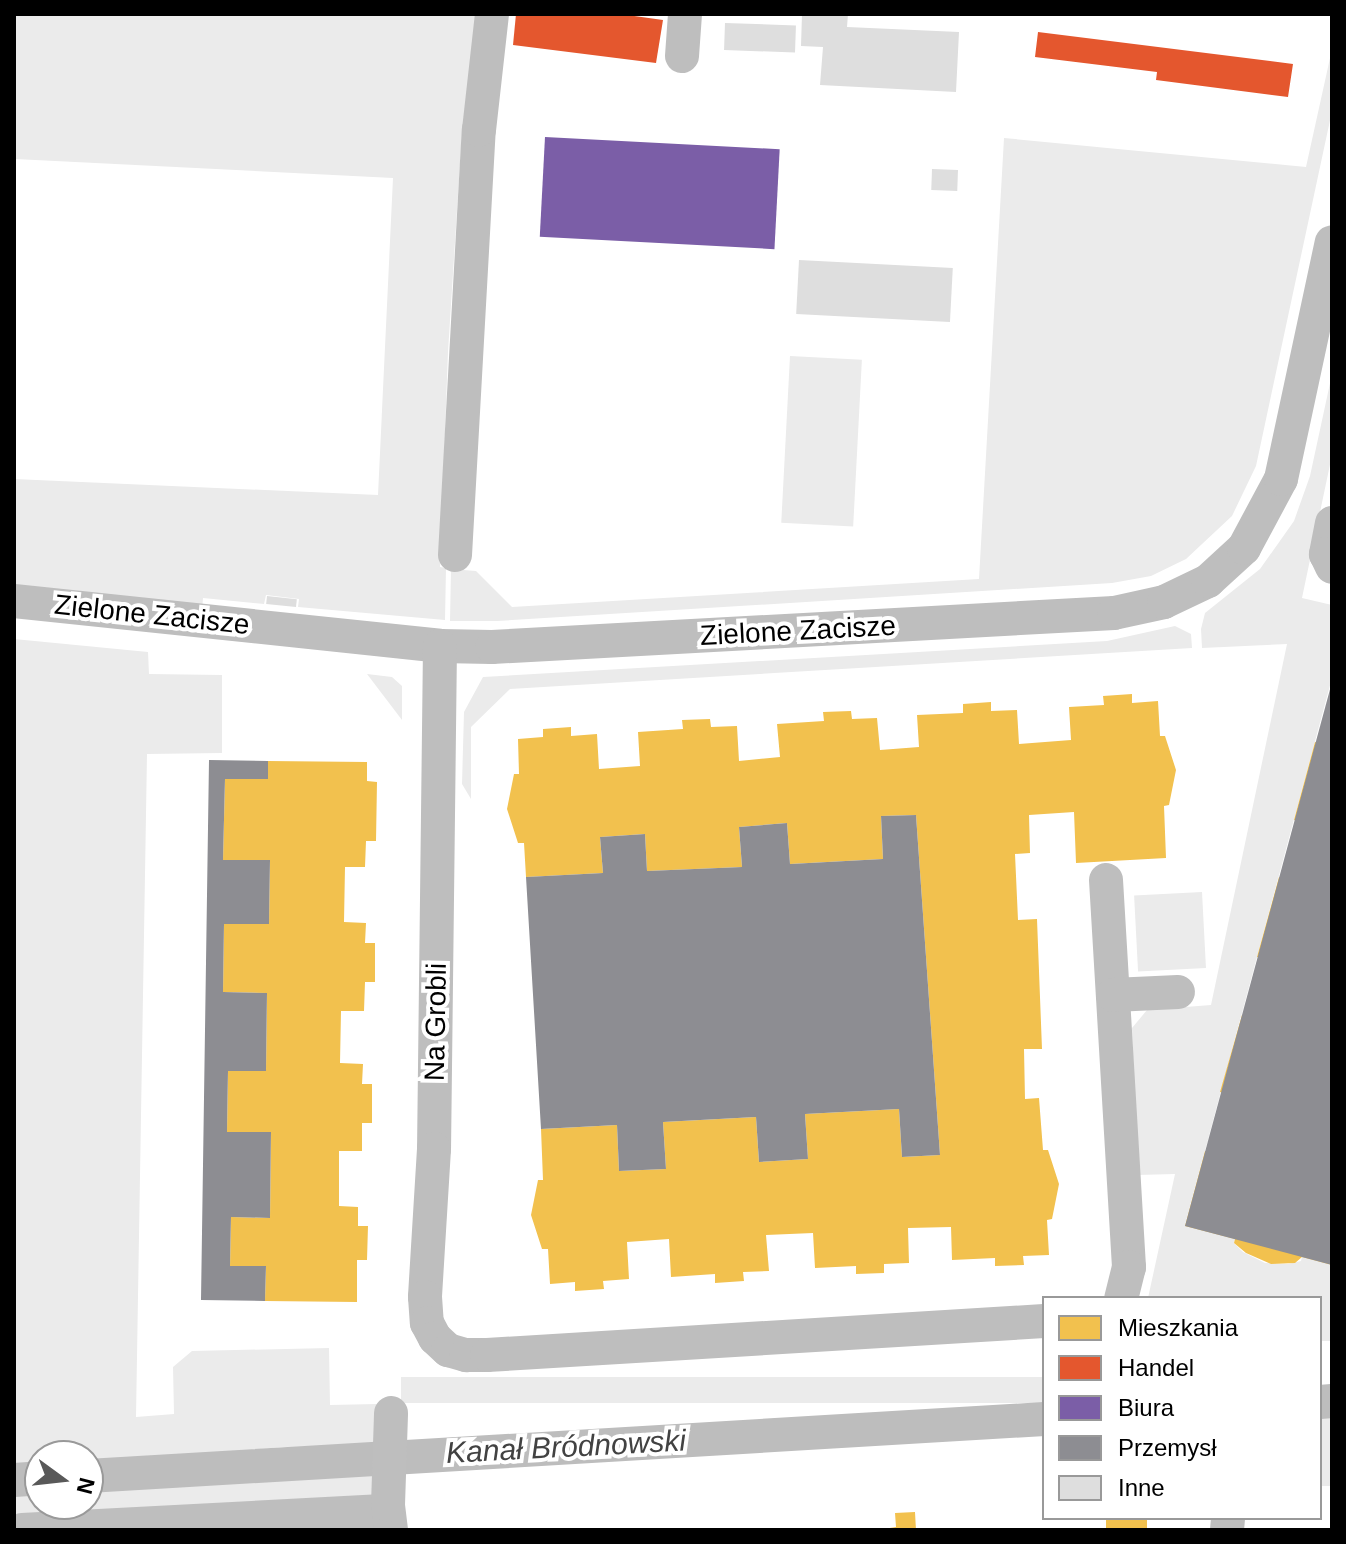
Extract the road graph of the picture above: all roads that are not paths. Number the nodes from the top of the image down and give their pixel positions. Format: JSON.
{"nodes":[{"id":1,"x":492,"y":14,"type":"edge"},
{"id":2,"x":685,"y":14,"type":"edge"},
{"id":3,"x":682,"y":56,"type":"dead end"},
{"id":4,"x":1332,"y":245,"type":"edge"},
{"id":5,"x":1332,"y":523,"type":"edge"},
{"id":6,"x":455,"y":555,"type":"dead end"},
{"id":7,"x":1332,"y":567,"type":"edge"},
{"id":8,"x":14,"y":601,"type":"edge"},
{"id":9,"x":440,"y":646,"type":"junction"},
{"id":10,"x":1106,"y":880,"type":"dead end"},
{"id":11,"x":1178,"y":992,"type":"dead end"},
{"id":12,"x":1113,"y":995,"type":"junction"},
{"id":13,"x":1122,"y":1296,"type":"edge"},
{"id":14,"x":1042,"y":1321,"type":"edge"},
{"id":15,"x":391,"y":1413,"type":"dead end"},
{"id":16,"x":389,"y":1515,"type":"edge"},
{"id":17,"x":22,"y":1530,"type":"edge"}],
"edges":[{"from":1,"to":6,"type":"street"},
{"from":2,"to":3,"type":"street"},
{"from":4,"to":9,"type":"street","name":"Zielone Zacisze"},
{"from":5,"to":7,"type":"street"},
{"from":8,"to":9,"type":"street","name":"Zielone Zacisze"},
{"from":9,"to":14,"type":"street","name":"Na Grobli"},
{"from":10,"to":12,"type":"street"},
{"from":11,"to":12,"type":"street"},
{"from":12,"to":13,"type":"street"},
{"from":15,"to":16,"type":"street"},
{"from":16,"to":17,"type":"street"}]}
